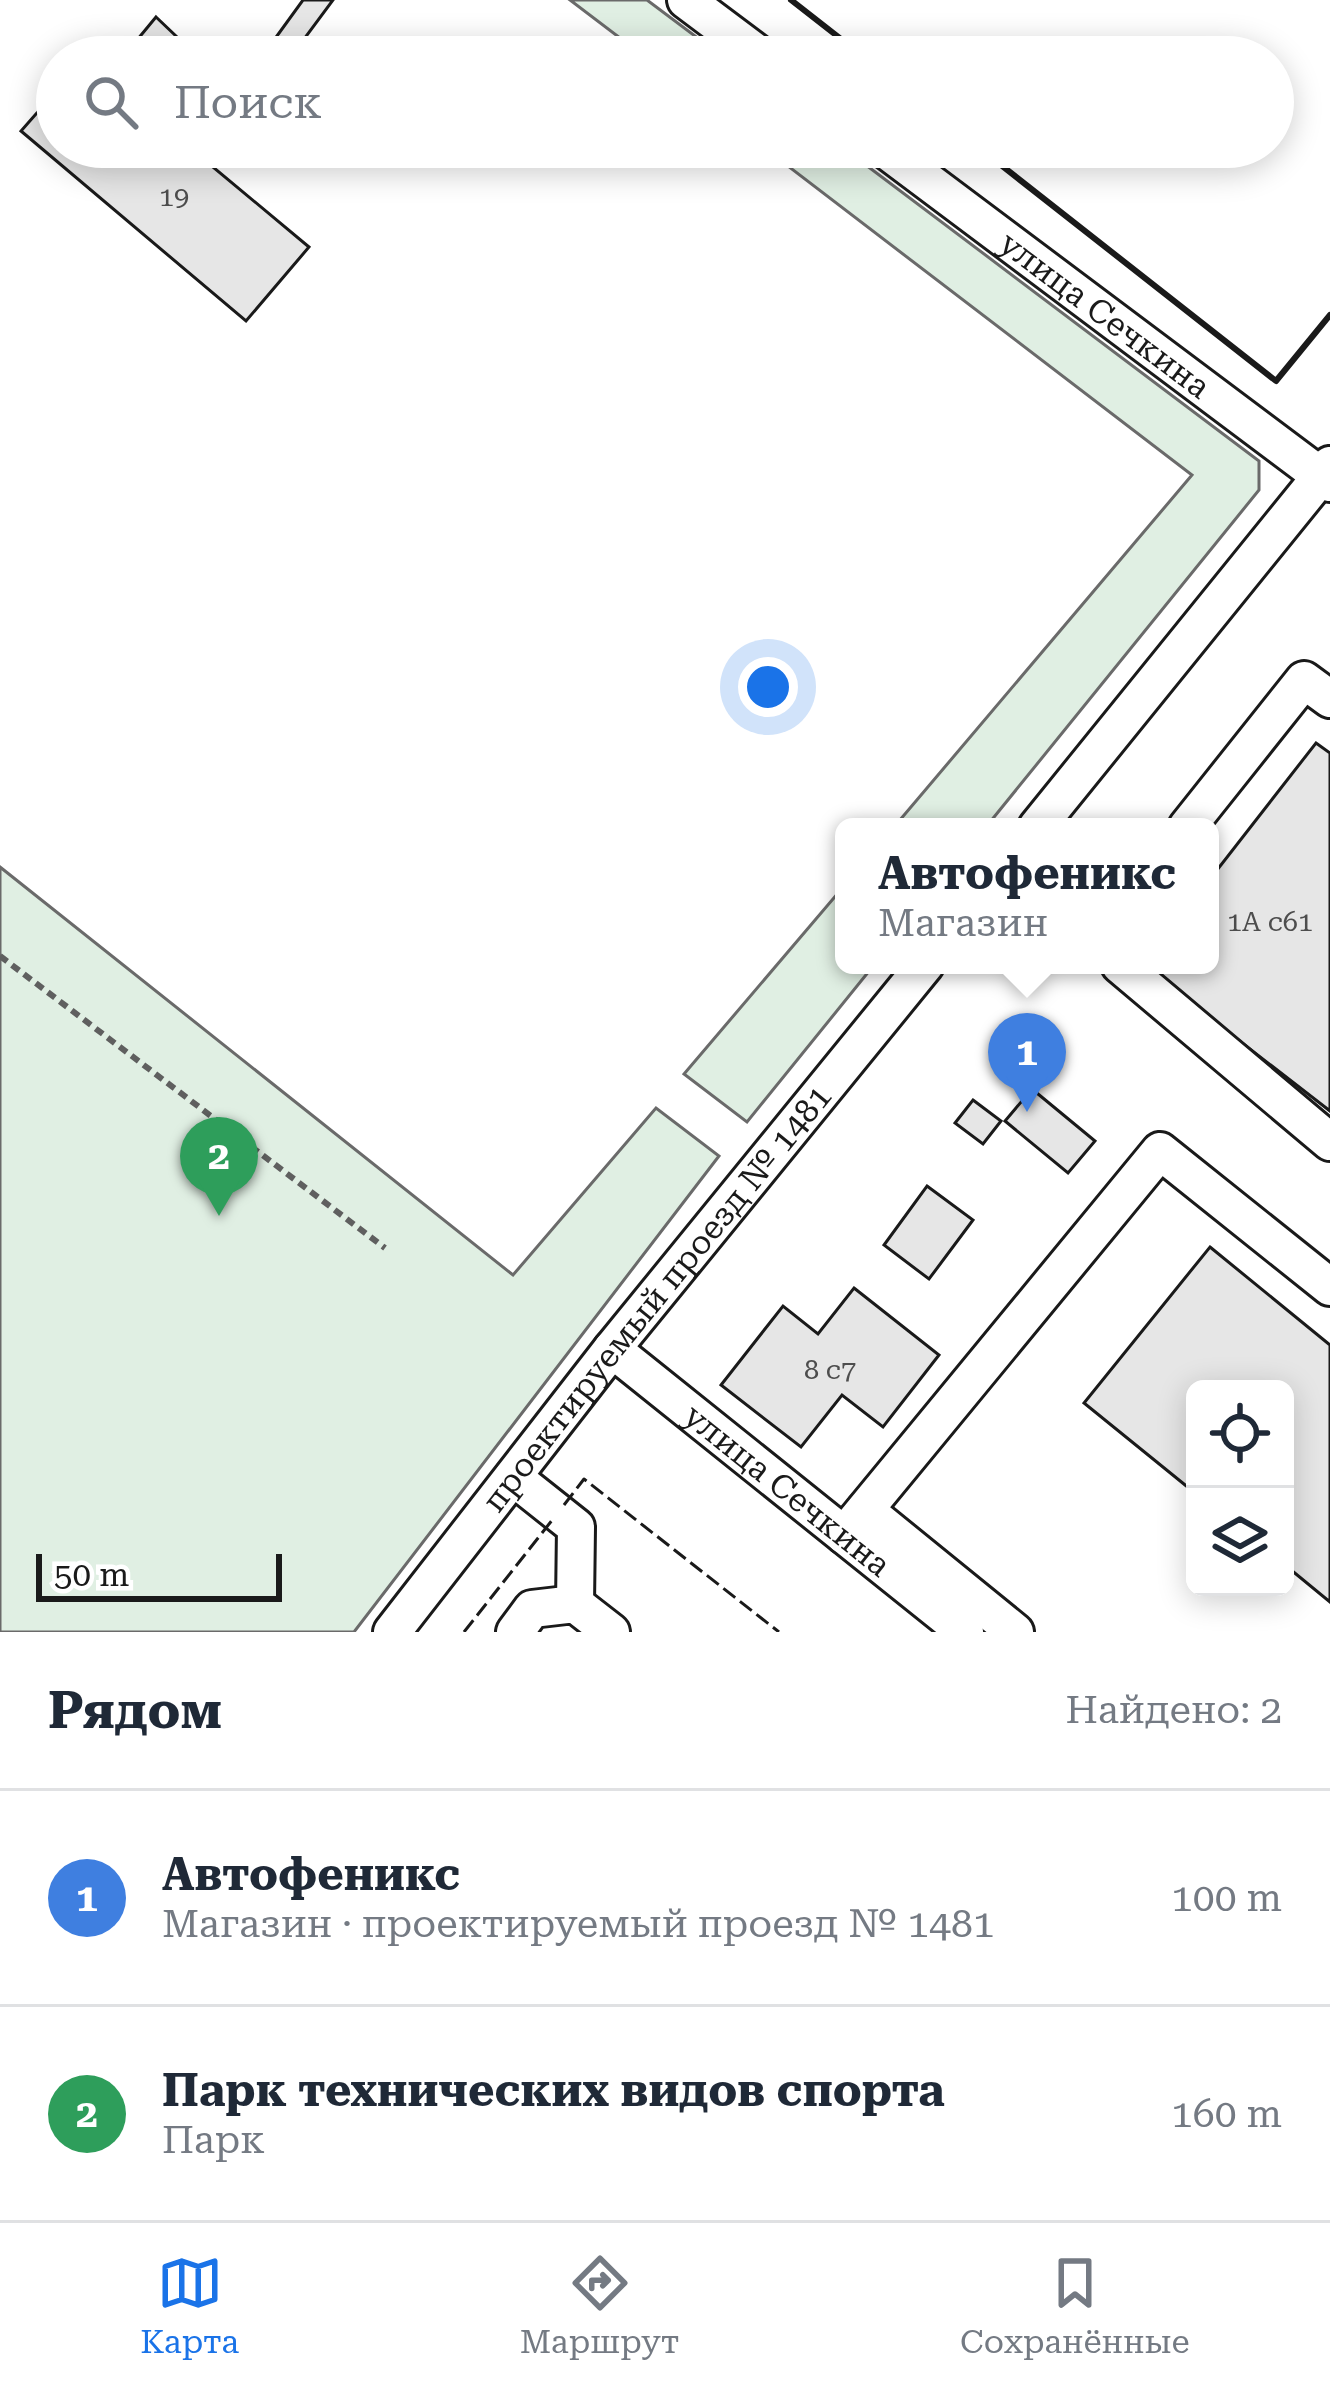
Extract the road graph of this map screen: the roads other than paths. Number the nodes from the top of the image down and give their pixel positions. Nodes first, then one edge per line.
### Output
1 (686, 0) edge
2 (734, 36) edge
3 (911, 168) edge
4 (1328, 475) edge
5 (1330, 699) edge
6 (1044, 818) edge
7 (1194, 818) edge
8 (918, 974) edge
9 (1131, 974) edge
10 (1330, 1142) edge
11 (1330, 1287) edge
12 (611, 1349) junction
13 (512, 1477) junction
14 (854, 1522) junction
15 (575, 1604) junction
16 (392, 1632) edge
17 (514, 1632) edge
18 (611, 1632) edge
19 (965, 1632) edge
20 (1016, 1632) edge

1 - 2 street
3 - 4 street, улица Сечкина
4 - 6 street
5 - 7 street
8 - 12 street, проектируемый проезд № 1481
9 - 10 street
11 - 14 street
12 - 13 street, проектируемый проезд № 1481
12 - 14 street, улица Сечкина
13 - 15 street
13 - 16 street, проектируемый проезд № 1481
14 - 19 street, улица Сечкина
14 - 20 street
15 - 17 street
15 - 18 street

